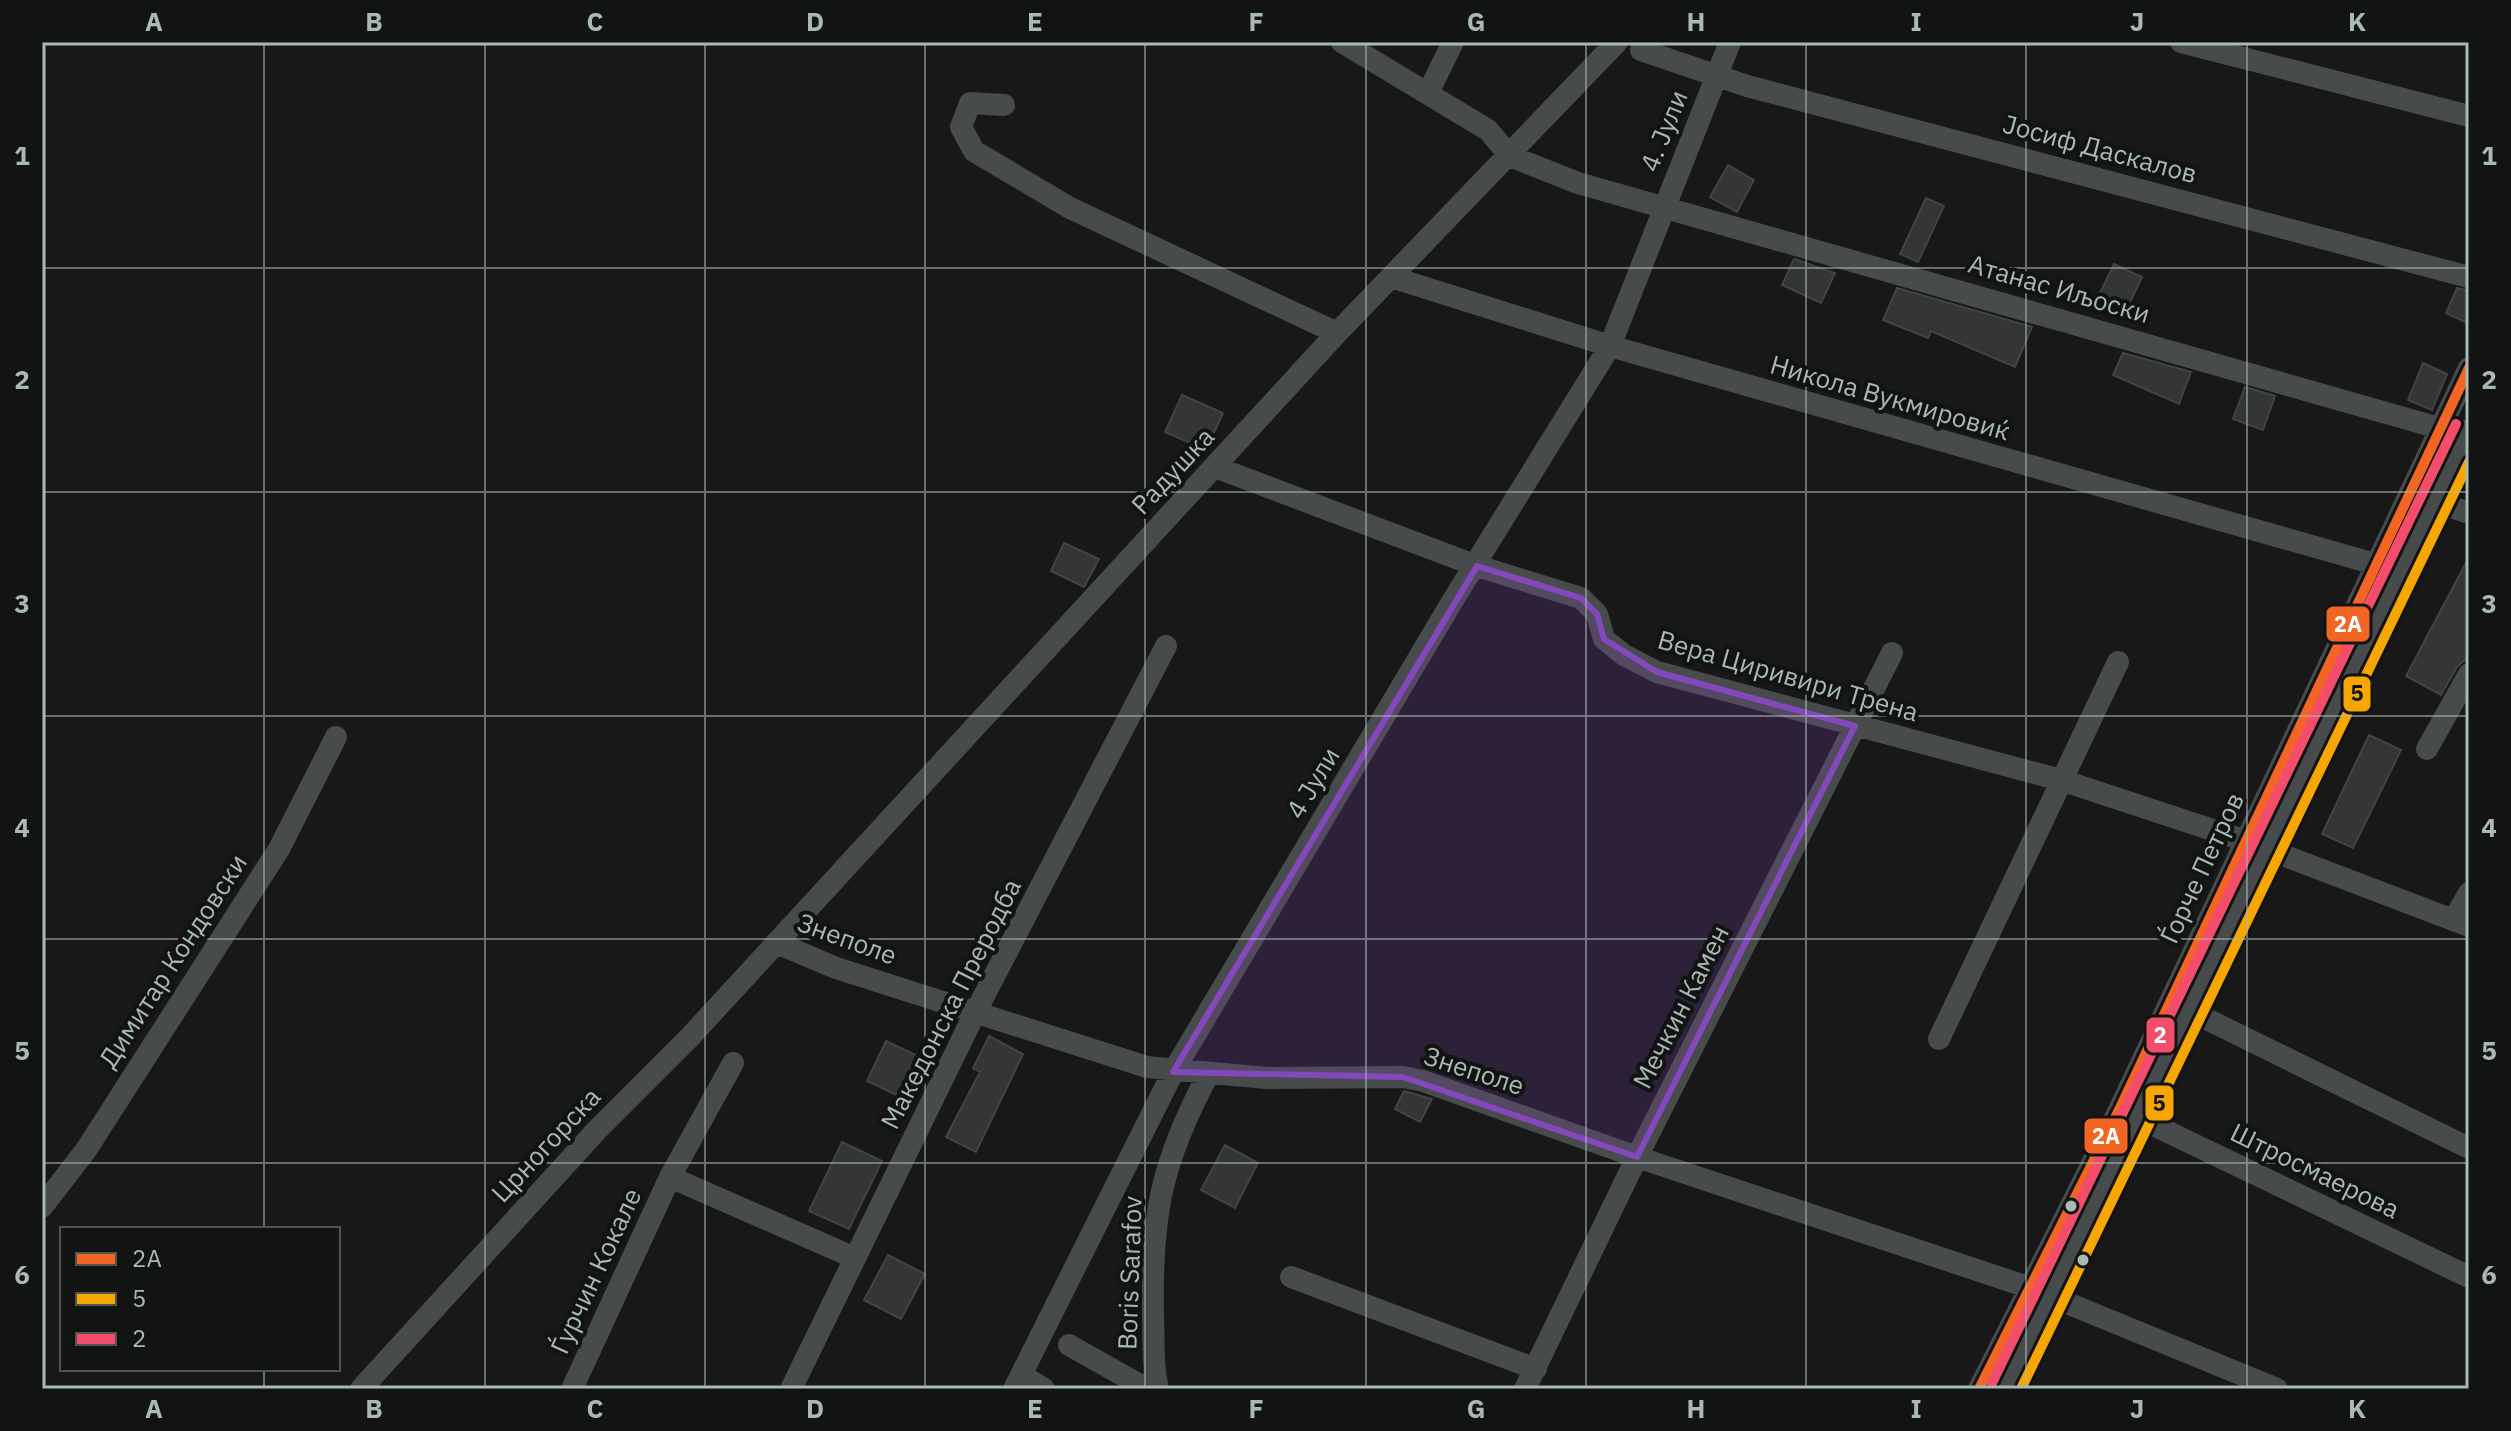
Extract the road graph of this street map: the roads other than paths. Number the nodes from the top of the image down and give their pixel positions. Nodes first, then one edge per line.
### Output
1 (1342, 42) edge
2 (1453, 42) edge
3 (1617, 42) edge
4 (1730, 42) edge
5 (2181, 42) edge
6 (1641, 50) dead end
7 (1718, 75) junction
8 (1429, 91) junction
9 (1004, 105) dead end
10 (2469, 116) edge
11 (1510, 156) junction
12 (1662, 209) junction
13 (1391, 277) junction
14 (2469, 277) edge
15 (1337, 333) junction
16 (1610, 346) junction
17 (2469, 368) edge
18 (2439, 428) junction
19 (2469, 430) edge
20 (1215, 467) junction
21 (2434, 501) junction
22 (2469, 513) edge
23 (2375, 564) junction
24 (1477, 566) junction
25 (1166, 646) dead end
26 (1892, 653) dead end
27 (2118, 662) dead end
28 (2469, 674) edge
29 (1855, 726) junction
30 (336, 737) dead end
31 (2427, 749) dead end
32 (2061, 780) junction
33 (2256, 845) junction
34 (2469, 893) edge
35 (2461, 922) edge
36 (777, 943) junction
37 (2188, 1010) junction
38 (975, 1013) junction
39 (1939, 1039) dead end
40 (733, 1063) dead end
41 (1173, 1072) junction
42 (1209, 1073) junction
43 (2137, 1117) junction
44 (2469, 1148) edge
45 (1637, 1157) junction
46 (670, 1177) junction
47 (42, 1207) edge
48 (855, 1258) junction
49 (1291, 1277) dead end
50 (2469, 1277) edge
51 (2028, 1287) junction
52 (2050, 1295) junction
53 (1069, 1345) dead end
54 (1536, 1369) junction
55 (1017, 1382) edge
56 (1156, 1383) edge
57 (361, 1389) edge
58 (572, 1389) edge
59 (791, 1389) edge
60 (1044, 1389) edge
61 (1525, 1389) edge
62 (1979, 1389) edge
63 (2005, 1389) edge
64 (2277, 1389) edge

1 - 8 street
2 - 8 street
3 - 11 street, Радушка
4 - 7 street
5 - 10 street
6 - 7 street, Јосиф Даскалов
7 - 12 street, 4. Јули
7 - 14 street, Јосиф Даскалов
8 - 11 street
9 - 15 street
11 - 12 street
11 - 13 street, Радушка
12 - 16 street, 4 Јули
12 - 18 street, Aтанас Иљоски
13 - 15 street, Радушка
13 - 16 street, Никола Вукмировиќ
15 - 20 street, Радушка
16 - 23 street, Никола Вукмировиќ
16 - 24 street, 4 Јули
17 - 18 street, Ѓорче Петров
18 - 23 street, Ѓорче Петров
19 - 21 street, Ѓорче Петров
20 - 24 street, Вера Циривири Трена
20 - 36 street, Радушка
21 - 22 street
21 - 33 street, Ѓорче Петров
23 - 33 street, Ѓорче Петров
24 - 29 street, Вера Циривири Трена
24 - 41 street, 4 Јули
25 - 38 street, Македонска Преродба
26 - 29 street, Мечкин Камен
27 - 32 street
28 - 31 street
29 - 32 street, Вера Циривири Трена
29 - 45 street, Мечкин Камен
30 - 47 street, Димитар Кондовски
32 - 33 street, Вера Циривири Трена
32 - 39 street
33 - 35 street, Вера Циривири Трена
33 - 37 street, Ѓорче Петров
33 - 51 street, Ѓорче Петров
34 - 35 street
36 - 38 street, Знеполе
36 - 57 street, Црногорска
37 - 43 street, Ѓорче Петров
37 - 44 street
38 - 41 street, Знеполе
38 - 48 street, Македонска Преродба
40 - 46 street, Ѓурчин Кокале
41 - 42 street, Знеполе
41 - 55 street, 4 Јули
42 - 45 street, Знеполе
42 - 56 street, Boris Sarafov
43 - 50 street, Штросмаерова
43 - 52 street, Ѓорче Петров
45 - 51 street, Знеполе
45 - 54 street, Мечкин Камен
46 - 48 street, Ѓурчин Кокале
46 - 58 street, Ѓурчин Кокале
48 - 59 street, Македонска Преродба
49 - 54 street
51 - 52 street, Знеполе
51 - 62 street, Ѓорче Петров
52 - 63 street, Ѓорче Петров
52 - 64 street, Знеполе
53 - 56 street
54 - 61 street, Мечкин Камен
55 - 60 street

